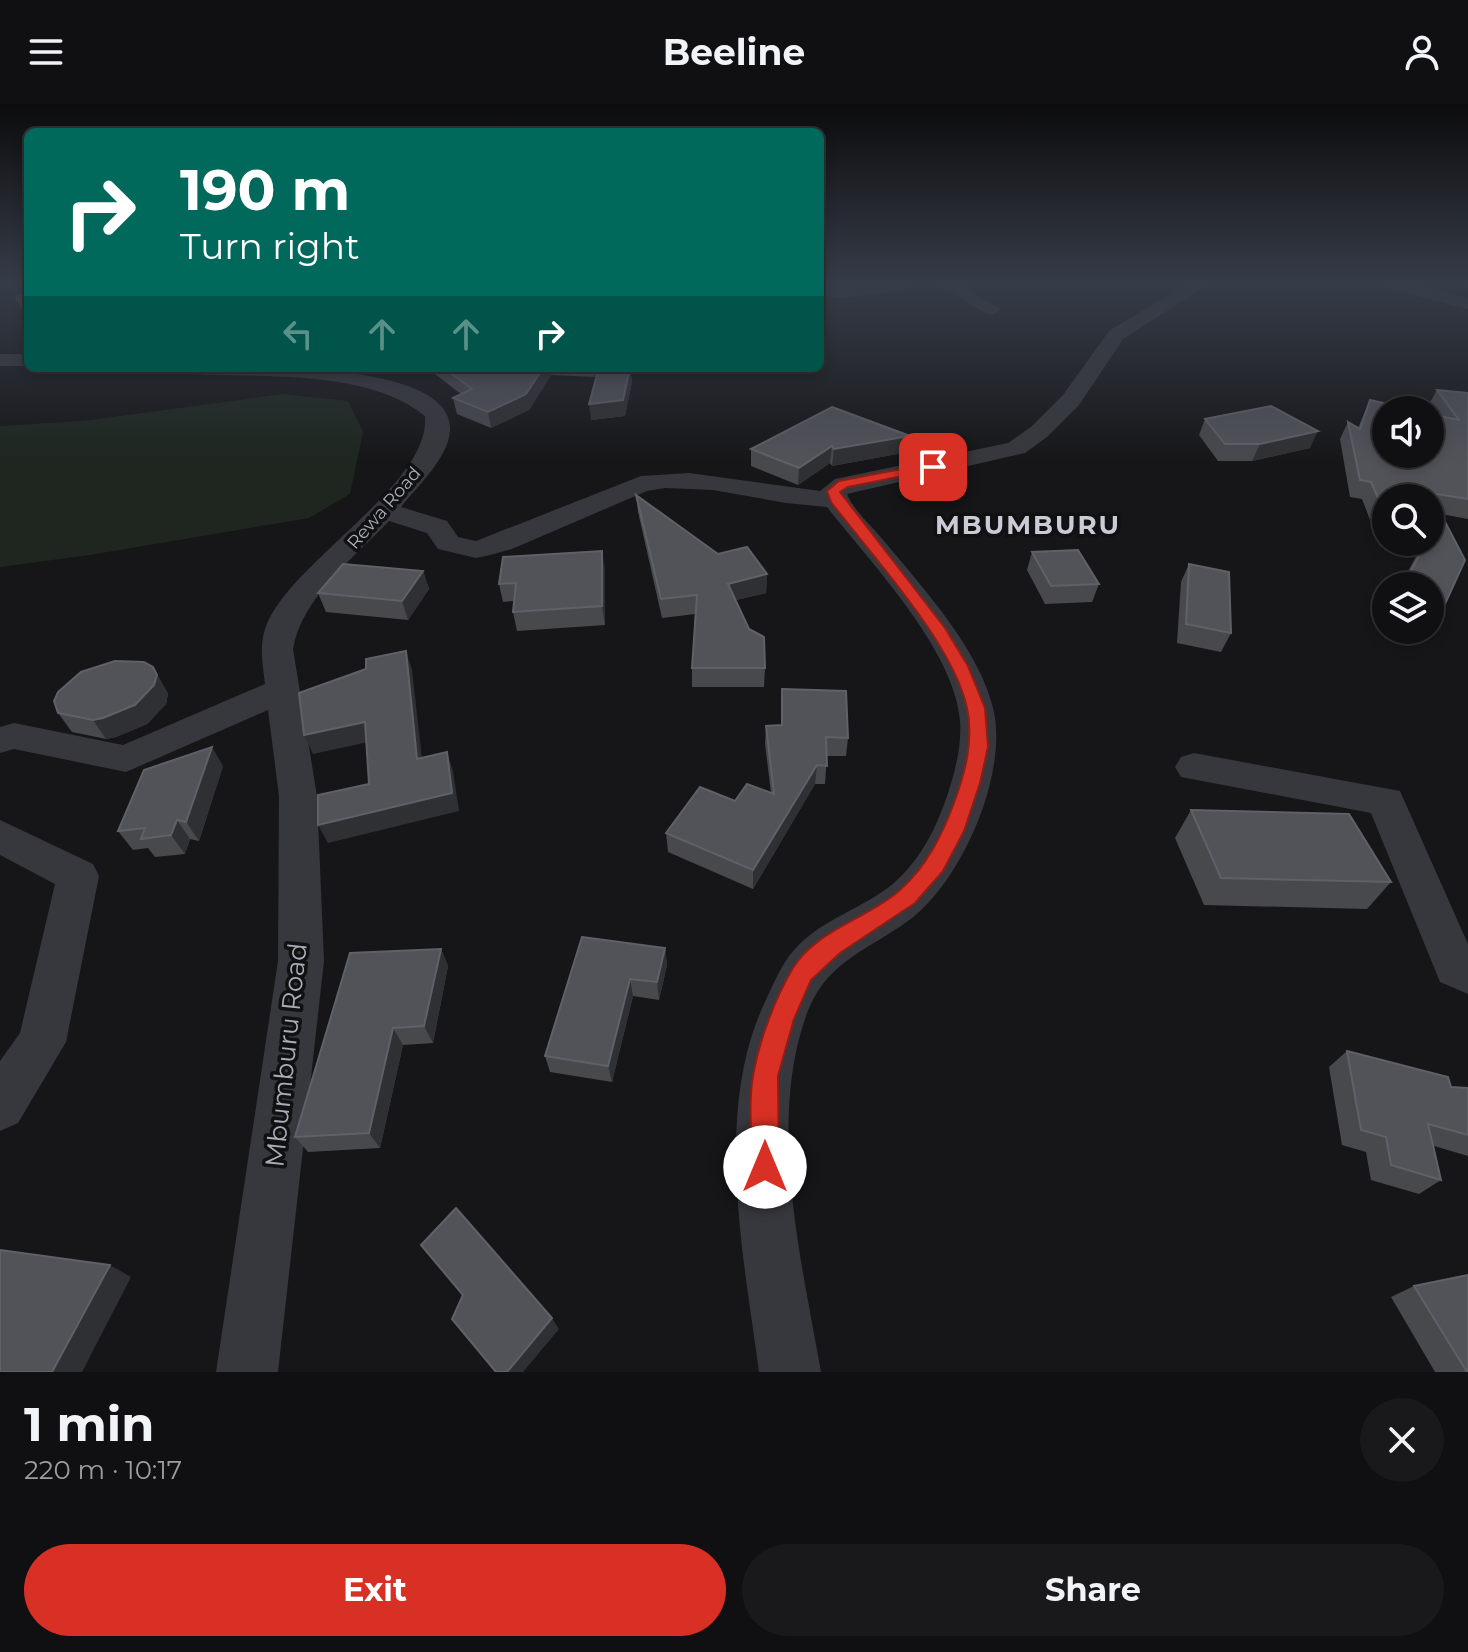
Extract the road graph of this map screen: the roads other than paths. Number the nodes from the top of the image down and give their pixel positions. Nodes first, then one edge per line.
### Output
1 (1110, 344) edge
2 (0, 360) edge
3 (24, 360) edge
4 (249, 372) edge
5 (368, 372) edge
6 (351, 379) junction
7 (835, 499) junction
8 (384, 511) junction
9 (283, 690) junction
10 (0, 740) edge
11 (1194, 767) dead end
12 (0, 836) edge
13 (1468, 974) edge
14 (0, 1105) edge
15 (247, 1372) edge
16 (790, 1372) edge

1 - 7 street
2 - 3 street
4 - 6 street, Rewa Road
5 - 6 street
6 - 8 street, Rewa Road
7 - 8 street
7 - 16 street
8 - 9 street, Rewa Road
9 - 10 street
9 - 15 street, Mbumburu Road
11 - 13 street
12 - 14 street

